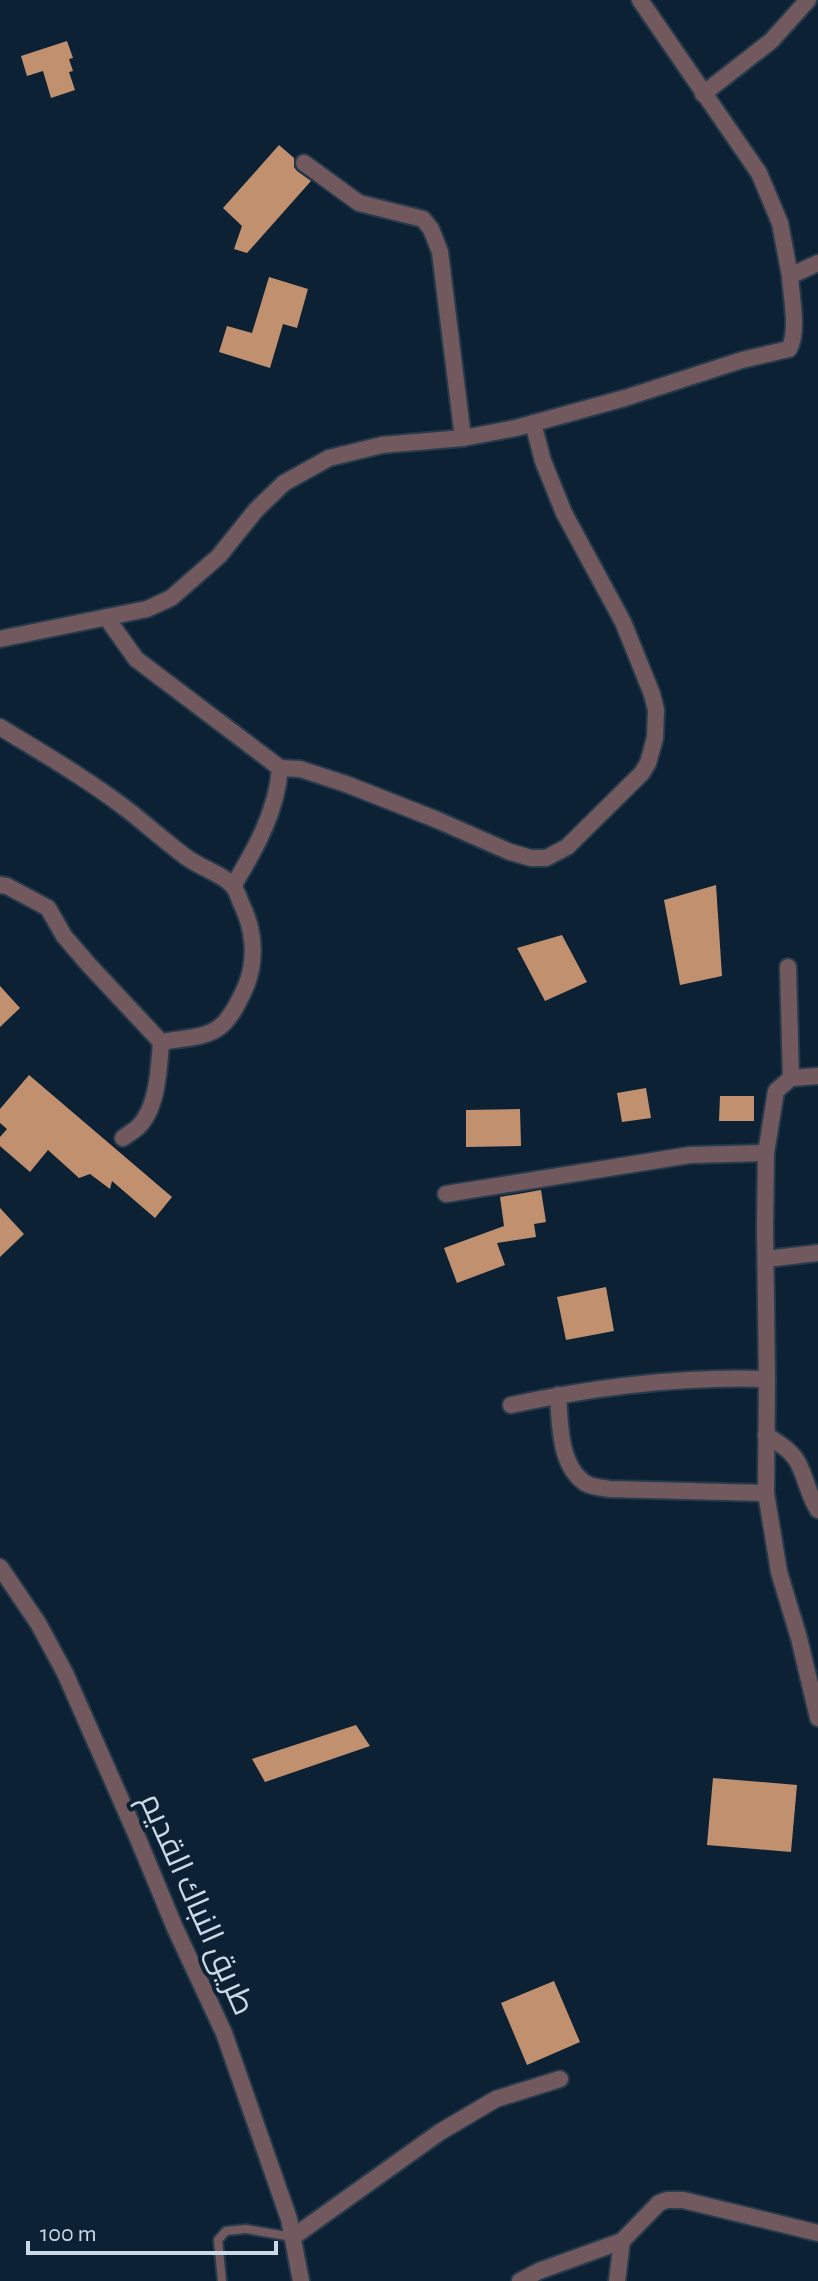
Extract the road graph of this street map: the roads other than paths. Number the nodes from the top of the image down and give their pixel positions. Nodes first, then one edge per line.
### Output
1 (640, 0) edge
2 (808, 0) edge
3 (703, 94) junction
4 (304, 163) dead end
5 (818, 263) edge
6 (790, 276) junction
7 (533, 423) junction
8 (463, 438) junction
9 (106, 617) junction
10 (0, 639) edge
11 (0, 727) edge
12 (280, 768) junction
13 (0, 885) edge
14 (233, 886) junction
15 (788, 967) dead end
16 (161, 1042) junction
17 (818, 1076) edge
18 (791, 1078) junction
19 (123, 1138) dead end
20 (766, 1153) junction
21 (446, 1194) dead end
22 (818, 1253) edge
23 (766, 1259) junction
24 (767, 1379) junction
25 (558, 1395) junction
26 (511, 1405) dead end
27 (766, 1435) junction
28 (766, 1493) junction
29 (818, 1510) edge
30 (1, 1569) edge
31 (818, 1718) edge
32 (560, 2079) dead end
33 (818, 2233) edge
34 (293, 2237) junction
35 (622, 2241) junction
36 (222, 2281) edge
37 (301, 2281) edge
38 (520, 2281) edge
39 (617, 2281) edge

1 - 3 street
2 - 3 street
3 - 6 street
4 - 8 street
5 - 6 street
6 - 7 street
7 - 8 street
7 - 12 street
8 - 9 street
9 - 10 street
9 - 12 street
11 - 14 street
12 - 14 street
13 - 16 street
14 - 16 street
15 - 18 street
16 - 19 street
17 - 18 street
18 - 20 street
20 - 21 street
20 - 23 street
22 - 23 street
23 - 24 street
24 - 25 street
24 - 27 street
25 - 26 street
25 - 28 street
27 - 28 street
27 - 29 street
28 - 31 street
30 - 34 street, طريق النباك القديم
32 - 34 street
33 - 35 street
34 - 36 lane
34 - 37 street, طريق النباك القديم
35 - 38 street
35 - 39 street

